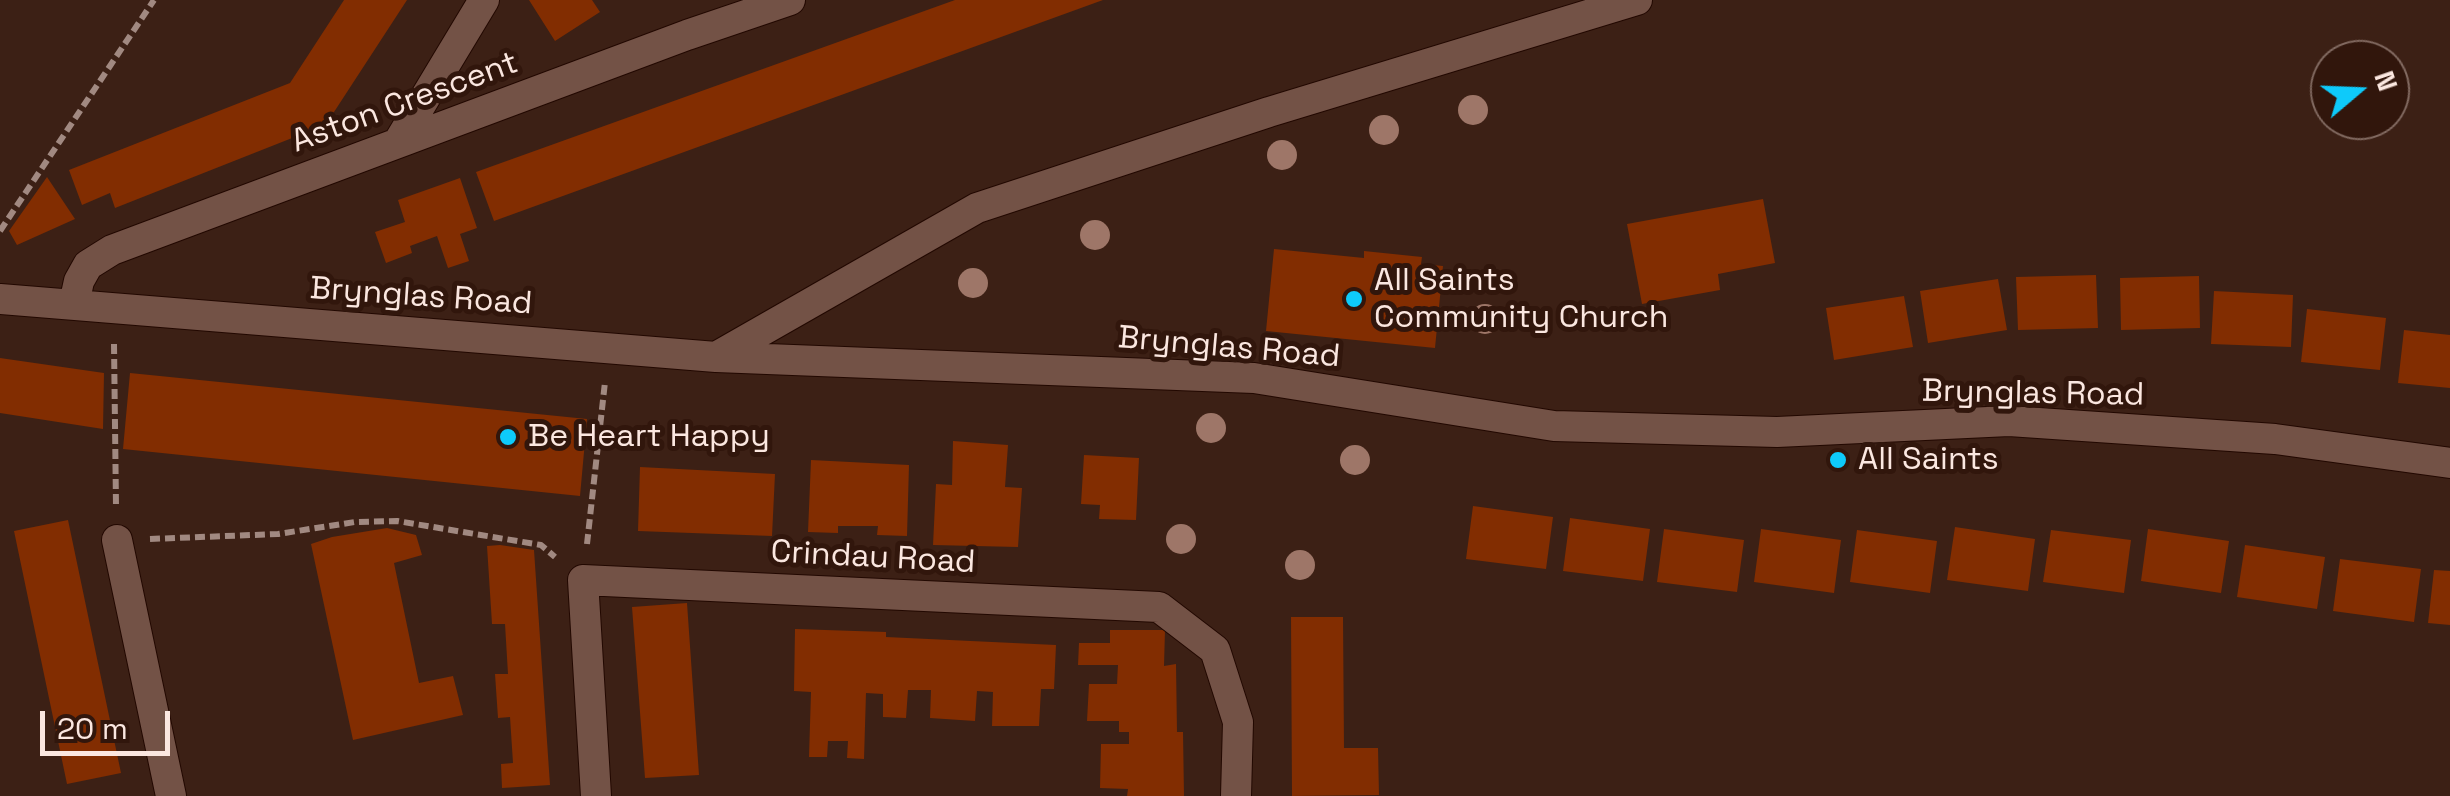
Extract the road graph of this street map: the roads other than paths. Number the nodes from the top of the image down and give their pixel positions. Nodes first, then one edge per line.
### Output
1 (484, 0) edge
2 (790, 0) edge
3 (1637, 0) edge
4 (399, 142) junction
5 (0, 299) edge
6 (74, 304) junction
7 (716, 357) junction
8 (2450, 463) edge
9 (116, 540) road end
10 (171, 796) edge
11 (596, 796) edge
12 (1236, 796) edge

1 - 4 street
2 - 4 street, Aston Crescent
3 - 7 street
4 - 6 street, Aston Crescent
5 - 6 street, Brynglas Road
6 - 7 street, Brynglas Road
7 - 8 street, Brynglas Road
9 - 10 street
11 - 12 street, Crindau Road

